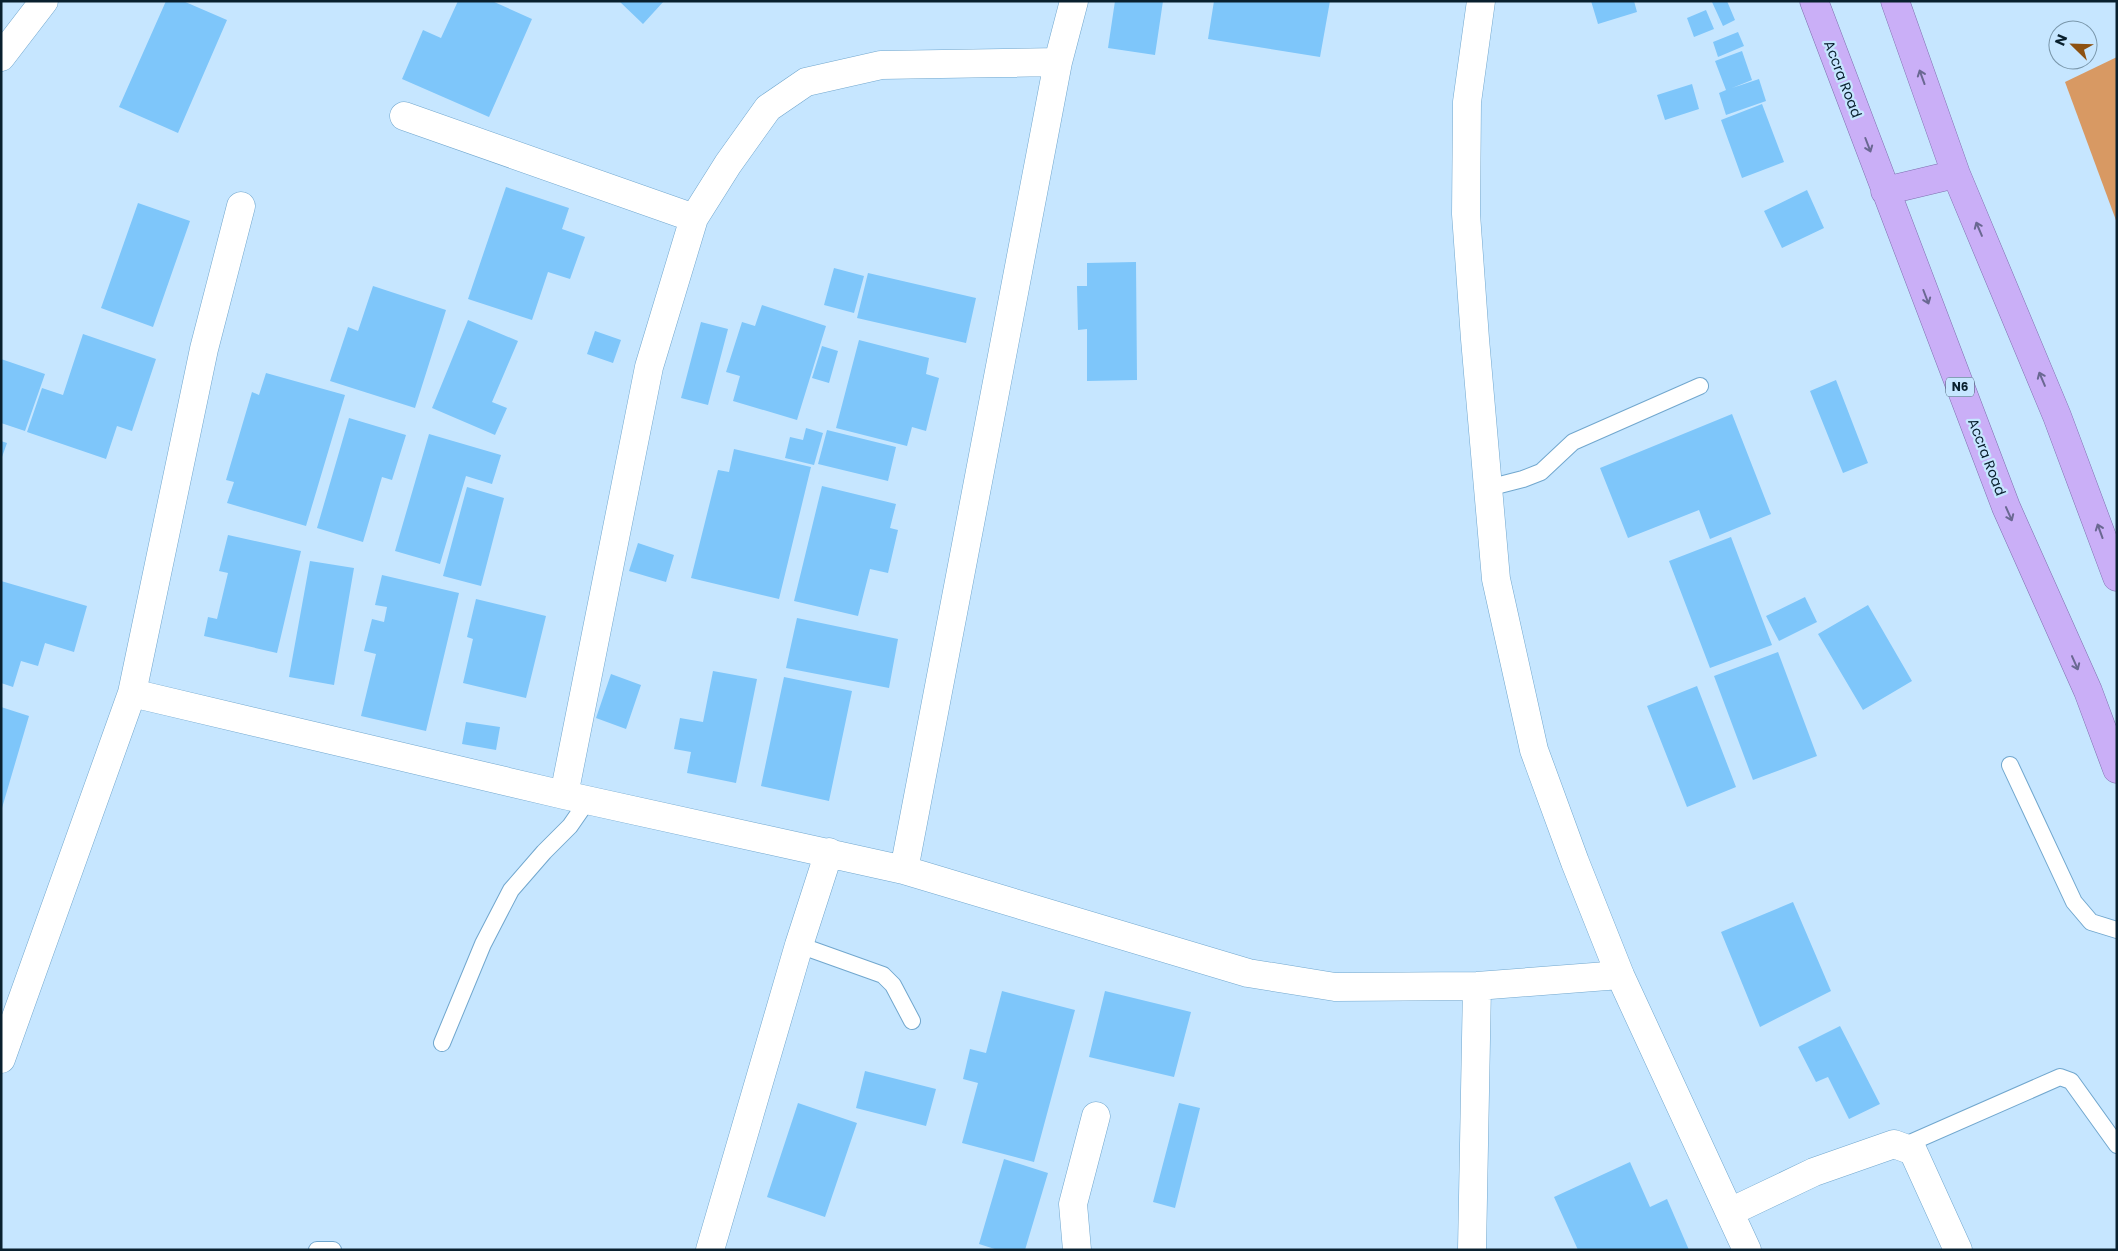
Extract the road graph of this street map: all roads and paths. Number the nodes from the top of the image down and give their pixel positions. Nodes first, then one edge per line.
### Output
1 (44, 1) edge
2 (1074, 1) edge
3 (1481, 1) edge
4 (1814, 1) edge
5 (1895, 1) edge
6 (1, 57) edge
7 (1058, 62) junction
8 (404, 116) dead end
9 (1956, 174) junction
10 (1885, 191) junction
11 (241, 206) dead end
12 (694, 218) junction
13 (1700, 386) dead end
14 (1488, 488) junction
15 (2117, 577) edge
16 (132, 693) junction
17 (2010, 765) dead end
18 (2117, 769) edge
19 (576, 797) junction
20 (829, 852) junction
21 (904, 870) junction
22 (2117, 930) edge
23 (799, 946) junction
24 (1620, 975) junction
25 (1477, 986) junction
26 (912, 1021) dead end
27 (442, 1042) dead end
28 (1, 1059) edge
29 (1096, 1116) dead end
30 (2117, 1145) edge
31 (1903, 1146) junction
32 (1730, 1212) junction
33 (317, 1250) edge
34 (333, 1250) edge
35 (710, 1250) edge
36 (1077, 1250) edge
37 (1472, 1250) edge
38 (1746, 1250) edge
39 (1958, 1250) edge

1 - 6 street
2 - 7 street
3 - 14 street
4 -> 10 highway, Accra Road / N6
9 -> 5 highway
7 - 12 street
7 - 21 street
8 - 12 street
9 - 10 highway
15 -> 9 highway
10 -> 18 highway, Accra Road / N6
11 - 16 street
12 - 19 street
13 - 14 lane
14 - 24 street
16 - 19 street
16 - 28 street
17 - 22 lane
19 - 20 street
19 - 27 lane
20 - 21 street
20 - 23 street
21 - 25 street
23 - 26 lane
23 - 35 street
24 - 25 street
24 - 32 street
25 - 37 street
29 - 36 street
30 - 31 lane
31 - 32 street
31 - 39 street
32 - 38 street
33 - 34 lane

